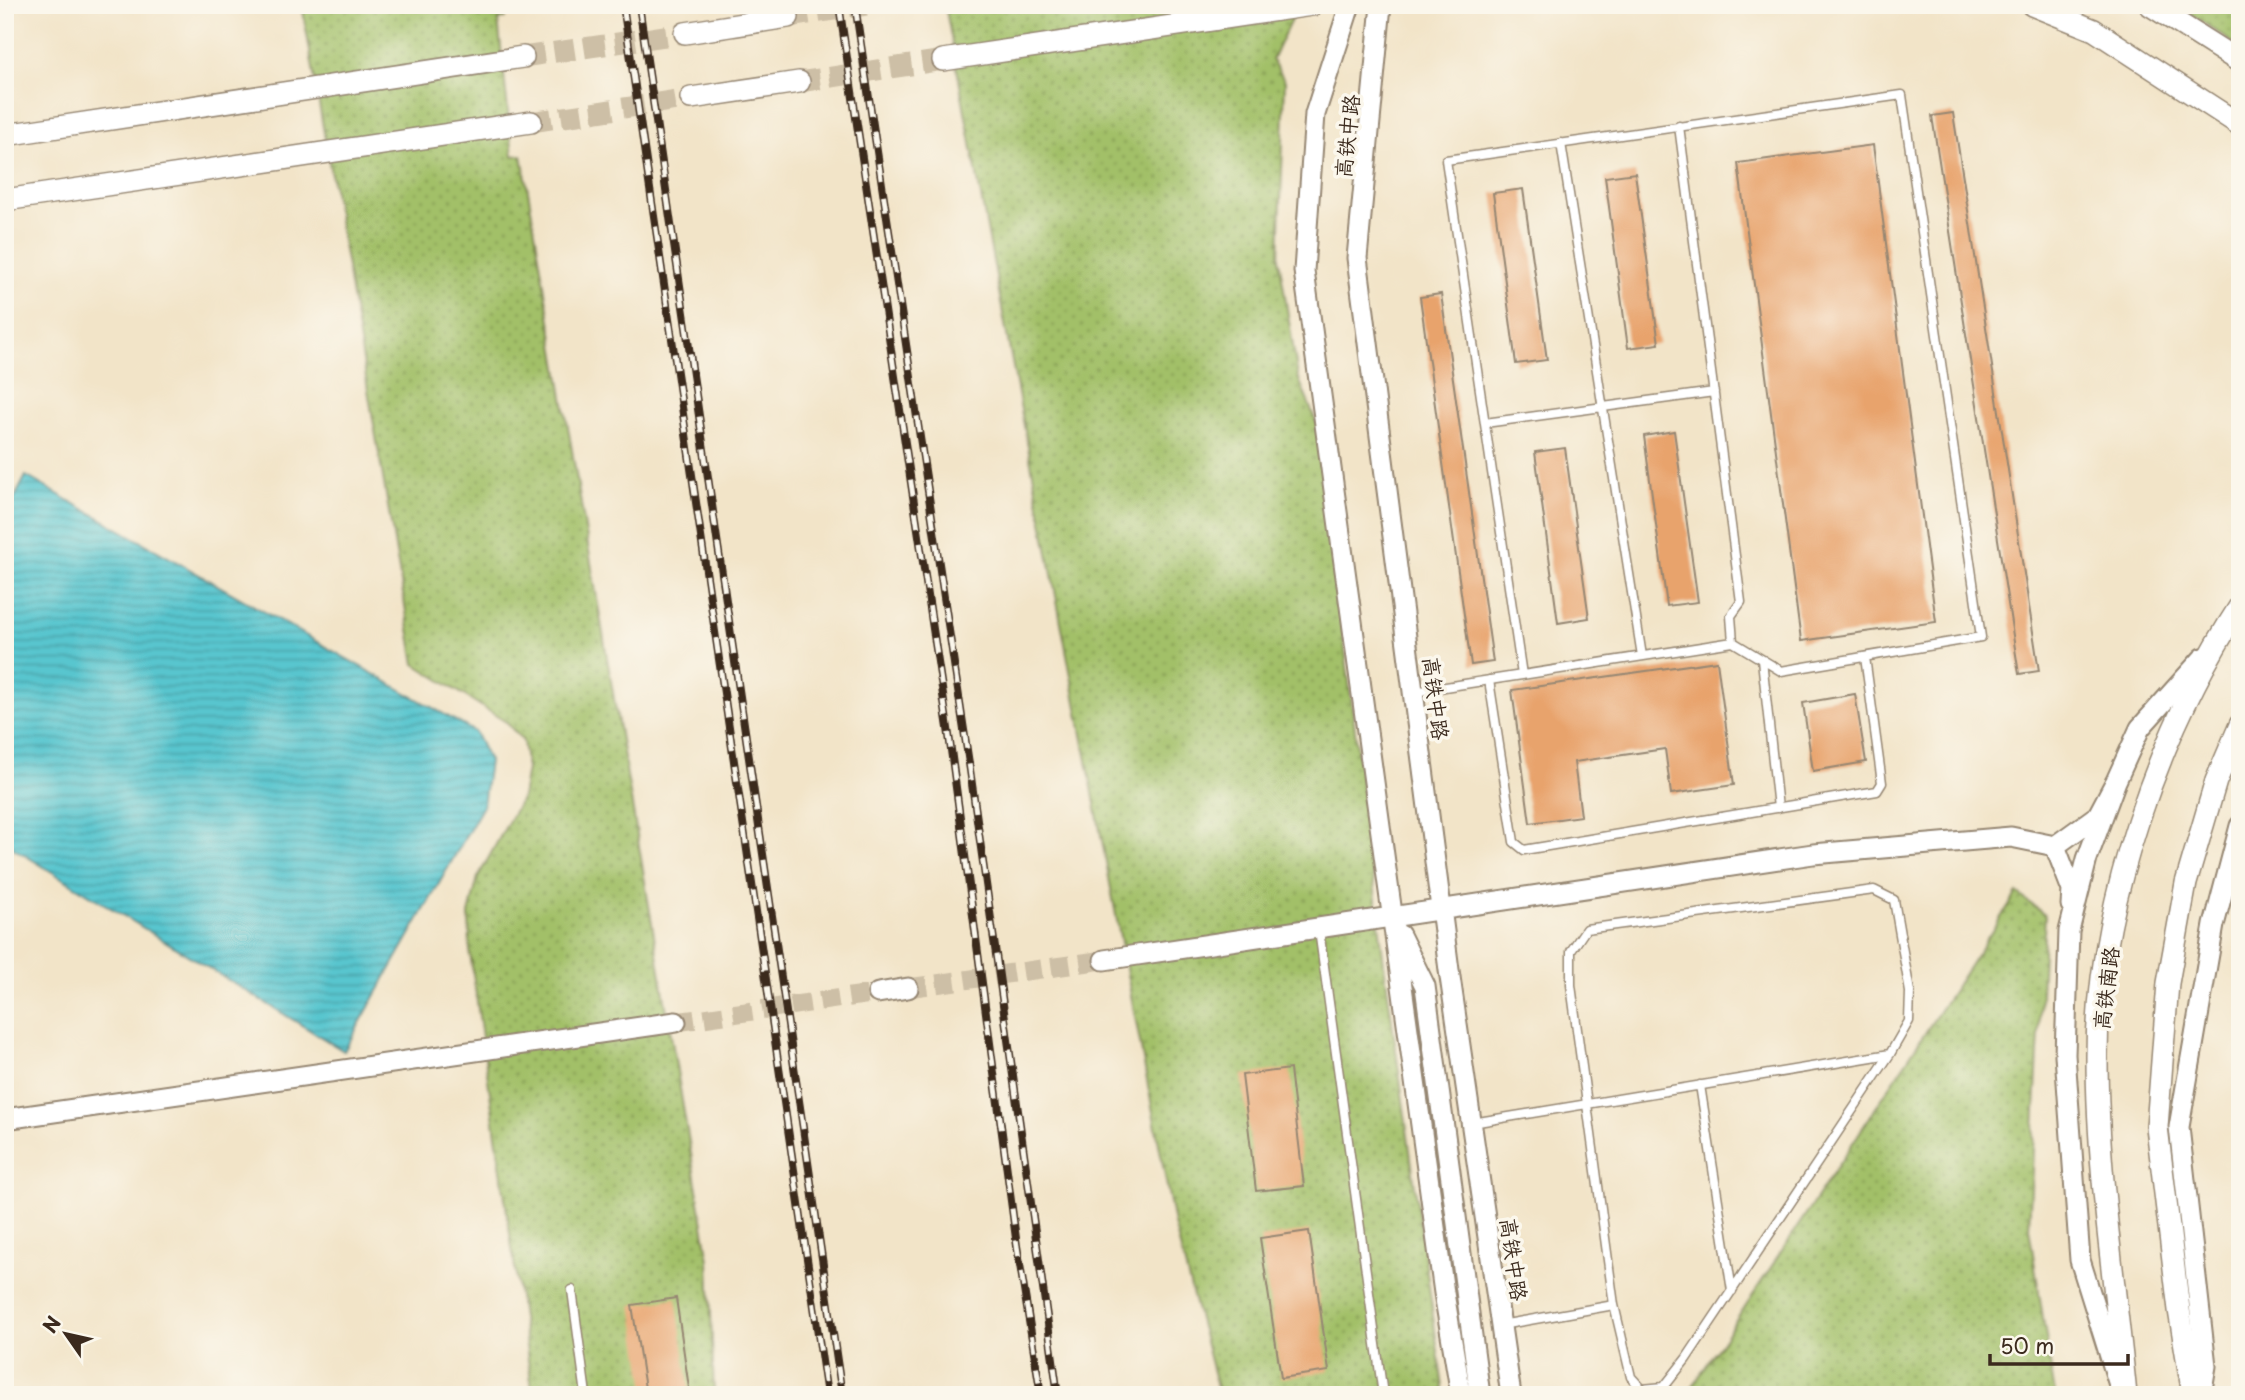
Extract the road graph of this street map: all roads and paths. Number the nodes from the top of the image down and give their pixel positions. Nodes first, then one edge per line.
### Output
1 (1312, 5) edge
2 (1350, 5) edge
3 (1381, 5) edge
4 (2032, 5) edge
5 (2150, 5) edge
6 (788, 17) tunnel mouth
7 (685, 33) tunnel mouth
8 (523, 57) tunnel mouth
9 (943, 60) tunnel mouth
10 (2240, 62) edge
11 (799, 82) tunnel mouth
12 (691, 98) tunnel mouth
13 (531, 122) tunnel mouth
14 (2240, 125) edge
15 (1679, 126) junction
16 (5, 135) edge
17 (1561, 143) junction
18 (5, 200) edge
19 (1714, 392) junction
20 (1603, 406) junction
21 (1485, 423) junction
22 (2240, 606) edge
23 (2219, 638) junction
24 (1733, 642) junction
25 (1642, 656) junction
26 (1864, 657) junction
27 (1762, 660) junction
28 (1522, 675) junction
29 (1489, 680) junction
30 (1413, 692) junction
31 (2240, 725) edge
32 (2116, 781) junction
33 (1778, 808) junction
34 (2240, 826) edge
35 (2055, 846) junction
36 (1441, 908) junction
37 (1392, 918) junction
38 (1318, 928) junction
39 (2068, 931) junction
40 (1104, 960) tunnel mouth
41 (908, 988) tunnel mouth
42 (878, 993) tunnel mouth
43 (676, 1022) tunnel mouth
44 (1890, 1054) junction
45 (1700, 1085) junction
46 (1586, 1104) junction
47 (5, 1119) edge
48 (1472, 1122) junction
49 (2179, 1128) junction
50 (2165, 1186) junction
51 (572, 1290) dead end
52 (1732, 1292) junction
53 (1614, 1305) junction
54 (1501, 1325) junction
55 (586, 1395) edge
56 (1382, 1395) edge
57 (1461, 1395) edge
58 (1480, 1395) edge
59 (1511, 1395) edge
60 (2124, 1395) edge
61 (2193, 1395) edge
62 (2201, 1395) edge

1 - 9 main road
2 - 37 street, 高铁中路
3 - 30 street, 高铁中路
4 - 14 main road
5 - 10 main road
6 - 7 main road
8 - 16 main road
11 - 12 main road
13 - 18 main road
15 - 17 lane
15 - 19 lane
15 - 26 lane
17 - 20 lane
17 - 21 lane
19 - 20 lane
19 - 24 lane
20 - 21 lane
20 - 25 lane
21 - 28 lane
22 - 23 main road, 高铁南路
23 - 32 street
23 - 60 main road, 高铁南路
24 - 25 lane
24 - 27 lane
25 - 28 lane
26 - 27 lane
26 - 33 lane
27 - 33 lane
28 - 29 lane
29 - 30 lane
29 - 33 lane
30 - 36 street, 高铁中路
31 - 50 main road
32 - 35 street
32 - 39 street
34 - 49 street
35 - 36 street
35 - 39 street
36 - 37 street
36 - 48 street, 高铁中路
37 - 38 street
37 - 57 street, 高铁中路
37 - 58 street, 高铁中路
38 - 40 street
38 - 56 lane
39 - 60 street
41 - 42 street
43 - 47 street
44 - 45 lane
44 - 46 lane
44 - 52 lane
45 - 46 lane
45 - 52 lane
46 - 48 lane
46 - 53 lane
48 - 54 street, 高铁中路
49 - 50 street
49 - 62 street
50 - 61 main road
51 - 55 lane
52 - 53 lane
53 - 54 lane
54 - 59 street, 高铁中路

